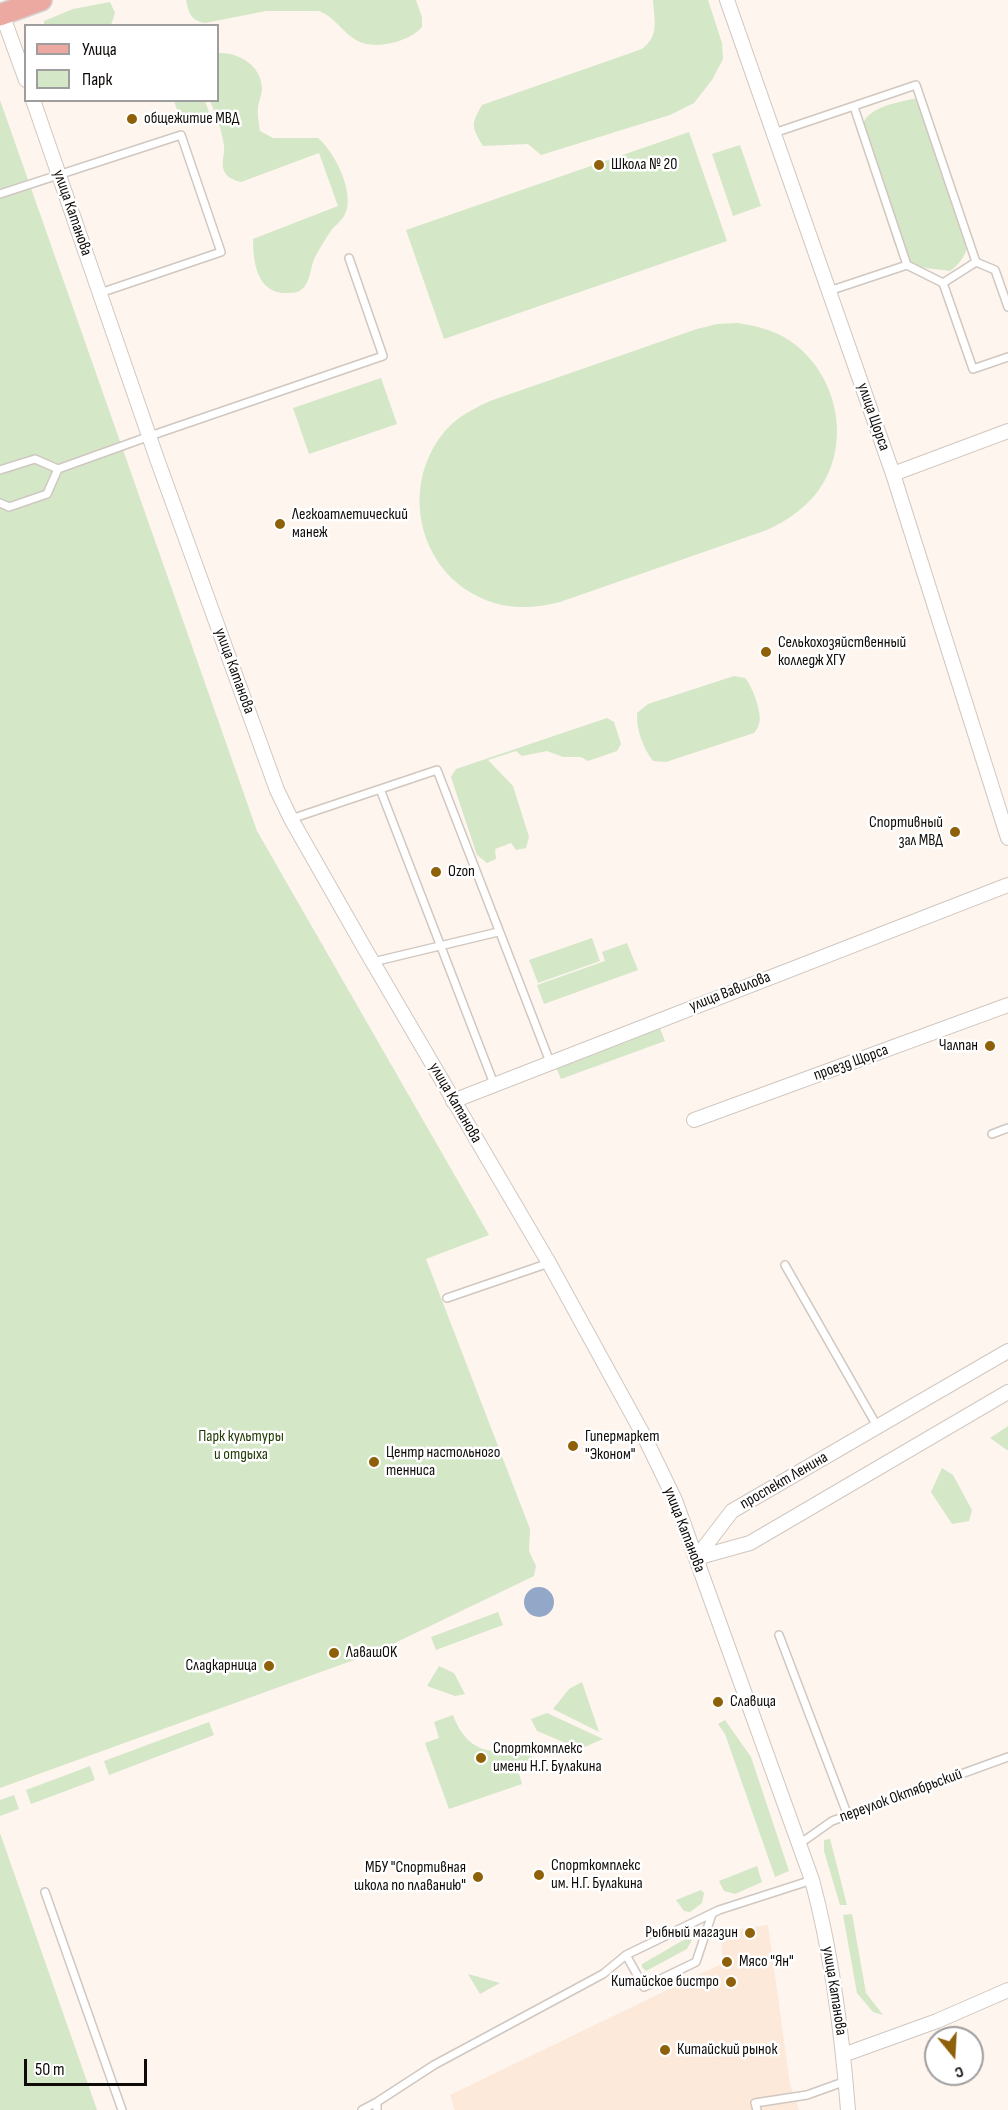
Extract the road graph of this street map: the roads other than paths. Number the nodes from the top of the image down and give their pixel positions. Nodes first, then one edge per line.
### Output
1 (41, 0) edge
2 (727, 0) edge
3 (1, 14) edge
4 (24, 75) edge
5 (34, 102) edge
6 (854, 107) junction
7 (774, 133) junction
8 (59, 175) junction
9 (0, 194) edge
10 (349, 258) dead end
11 (976, 262) junction
12 (907, 265) junction
13 (943, 283) junction
14 (829, 291) junction
15 (100, 293) junction
16 (1008, 307) edge
17 (1008, 357) edge
18 (1008, 431) edge
19 (150, 436) junction
20 (58, 469) junction
21 (0, 471) edge
22 (893, 474) junction
23 (0, 503) edge
24 (380, 789) junction
25 (291, 819) junction
26 (1008, 838) edge
27 (1008, 885) edge
28 (498, 932) junction
29 (441, 946) junction
30 (373, 962) junction
31 (1008, 1005) edge
32 (550, 1062) junction
33 (494, 1084) junction
34 (453, 1101) junction
35 (694, 1120) dead end
36 (1008, 1128) edge
37 (992, 1134) dead end
38 (549, 1263) junction
39 (785, 1265) dead end
40 (447, 1298) dead end
41 (1008, 1351) edge
42 (1008, 1392) edge
43 (877, 1426) junction
44 (696, 1558) junction
45 (779, 1635) dead end
46 (1008, 1757) edge
47 (848, 1816) junction
48 (798, 1845) junction
49 (812, 1880) junction
50 (45, 1892) dead end
51 (712, 1914) junction
52 (626, 1955) junction
53 (1008, 1990) edge
54 (843, 2055) junction
55 (846, 2081) junction
56 (377, 2106) edge
57 (122, 2110) edge
58 (362, 2110) edge
59 (757, 2110) edge
60 (848, 2110) edge

1 - 3 main road
2 - 7 street, улица Щорса
3 - 4 street
5 - 8 street, улица Катанова
6 - 7 lane
6 - 11 lane
6 - 12 lane
7 - 14 street, улица Щорса
8 - 9 lane
8 - 15 street, улица Катанова
8 - 15 lane
10 - 19 lane
11 - 13 lane
11 - 16 lane
12 - 13 lane
12 - 14 lane
13 - 17 lane
14 - 22 street, улица Щорса
15 - 19 street, улица Катанова
18 - 22 street
19 - 20 lane
19 - 25 street, улица Катанова
20 - 21 lane
20 - 23 lane
22 - 26 street, улица Щорса
24 - 25 lane
24 - 28 lane
24 - 29 lane
25 - 30 street, улица Катанова
27 - 32 street, улица Вавилова
28 - 29 lane
28 - 32 lane
29 - 30 lane
29 - 33 lane
30 - 34 street, улица Катанова
31 - 35 street, проезд Щорса
32 - 33 street, улица Вавилова
33 - 34 street, улица Вавилова
34 - 38 street, улица Катанова
36 - 37 lane
38 - 40 lane
38 - 44 street, улица Катанова
39 - 43 lane
41 - 43 street, проспект Ленина
42 - 44 street
43 - 44 street, проспект Ленина
44 - 48 street, улица Катанова
45 - 47 lane
46 - 47 lane, переулок Октябрьский
47 - 48 lane, переулок Октябрьский
48 - 49 street, улица Катанова
49 - 51 lane
49 - 54 street, улица Катанова
50 - 57 lane
51 - 52 lane
51 - 52 lane
52 - 56 lane
53 - 54 street
54 - 55 street, улица Катанова
55 - 59 lane
55 - 60 street, улица Катанова
56 - 58 lane

